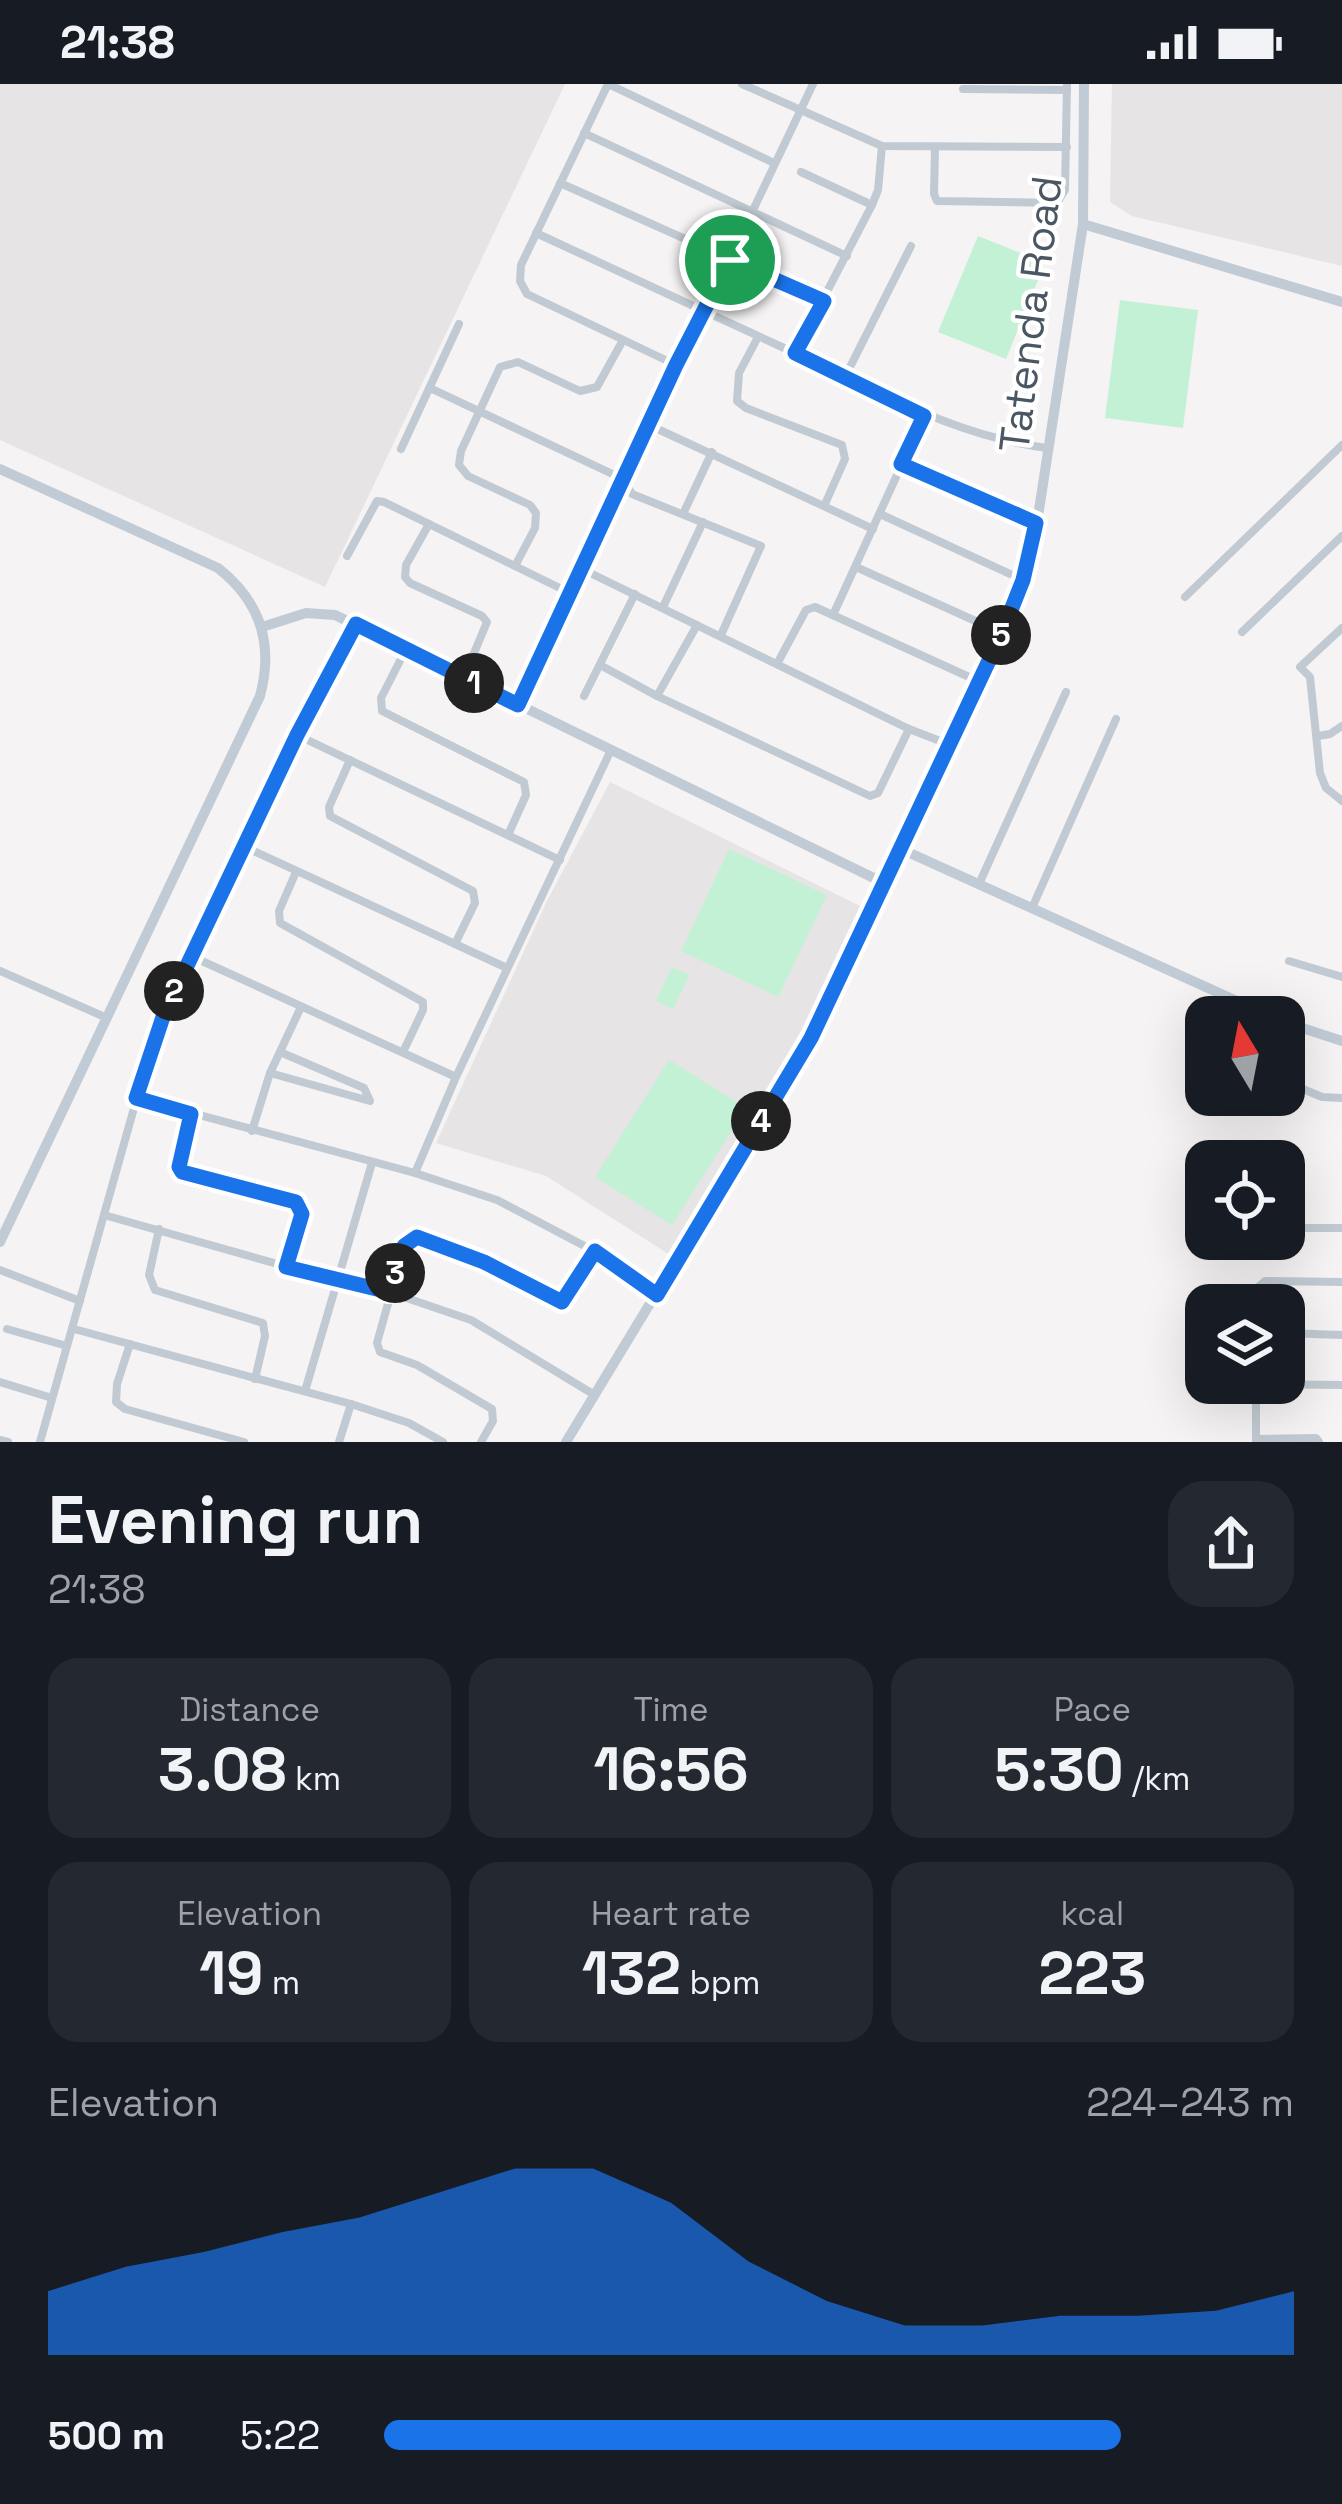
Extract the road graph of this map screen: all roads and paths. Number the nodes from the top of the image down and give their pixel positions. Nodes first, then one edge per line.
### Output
1 (608, 84) edge
2 (742, 84) edge
3 (813, 84) edge
4 (1084, 84) edge
5 (1067, 87) edge
6 (963, 89) dead end
7 (800, 110) junction
8 (584, 133) junction
9 (882, 146) junction
10 (934, 147) junction
11 (1067, 147) junction
12 (774, 163) junction
13 (801, 172) dead end
14 (560, 183) junction
15 (872, 205) junction
16 (752, 212) junction
17 (1082, 224) junction
18 (536, 233) junction
19 (911, 246) dead end
20 (847, 256) junction
21 (730, 260) junction
22 (824, 301) junction
23 (1342, 302) edge
24 (704, 309) junction
25 (459, 324) dead end
26 (758, 337) junction
27 (623, 340) junction
28 (795, 353) junction
29 (676, 365) junction
30 (845, 377) junction
31 (430, 388) junction
32 (481, 413) junction
33 (924, 416) junction
34 (649, 424) junction
35 (1342, 446) edge
36 (1047, 448) junction
37 (401, 449) dead end
38 (712, 452) junction
39 (901, 464) junction
40 (0, 469) edge
41 (623, 479) junction
42 (825, 504) junction
43 (683, 514) junction
44 (880, 514) junction
45 (703, 522) junction
46 (1036, 523) junction
47 (429, 524) junction
48 (872, 530) junction
49 (1342, 536) edge
50 (347, 556) dead end
51 (515, 566) junction
52 (856, 567) junction
53 (582, 569) junction
54 (1023, 580) junction
55 (571, 592) junction
56 (635, 594) junction
57 (1185, 597) dead end
58 (663, 608) junction
59 (833, 615) junction
60 (356, 624) junction
61 (697, 625) junction
62 (262, 627) junction
63 (1342, 628) edge
64 (1242, 632) dead end
65 (1002, 633) junction
66 (721, 635) junction
67 (405, 651) junction
68 (777, 664) junction
69 (600, 665) junction
70 (464, 678) junction
71 (980, 681) junction
72 (1066, 692) dead end
73 (584, 696) dead end
74 (657, 696) junction
75 (518, 705) junction
76 (1116, 719) dead end
77 (1342, 726) edge
78 (908, 729) junction
79 (297, 735) junction
80 (1318, 736) junction
81 (950, 745) junction
82 (611, 750) junction
83 (350, 760) junction
84 (1342, 801) edge
85 (508, 835) junction
86 (243, 846) junction
87 (902, 849) junction
88 (560, 860) junction
89 (296, 872) junction
90 (884, 883) junction
91 (979, 884) junction
92 (1031, 909) junction
93 (455, 944) junction
94 (191, 956) junction
95 (1289, 961) dead end
96 (507, 968) junction
97 (0, 971) edge
98 (1342, 977) edge
99 (1225, 996) edge
100 (301, 1007) junction
101 (107, 1018) junction
102 (1305, 1029) edge
103 (1342, 1041) edge
104 (280, 1052) junction
105 (402, 1052) junction
106 (270, 1072) junction
107 (456, 1077) junction
108 (1305, 1089) edge
109 (136, 1098) junction
110 (1342, 1098) edge
111 (191, 1114) junction
112 (252, 1131) junction
113 (372, 1163) junction
114 (415, 1173) junction
115 (104, 1215) junction
116 (1305, 1228) edge
117 (1342, 1228) edge
118 (159, 1229) junction
119 (0, 1242) edge
120 (595, 1251) junction
121 (286, 1267) junction
122 (0, 1270) edge
123 (338, 1281) junction
124 (1342, 1282) edge
125 (1262, 1284) edge
126 (389, 1292) junction
127 (657, 1295) junction
128 (80, 1301) junction
129 (7, 1329) dead end
130 (74, 1329) junction
131 (1305, 1334) edge
132 (1342, 1335) edge
133 (130, 1345) junction
134 (67, 1346) junction
135 (255, 1378) junction
136 (0, 1382) edge
137 (1305, 1385) edge
138 (1342, 1385) edge
139 (305, 1391) junction
140 (592, 1394) junction
141 (52, 1398) junction
142 (350, 1404) junction
143 (1256, 1404) edge
144 (1256, 1440) edge
145 (40, 1442) edge
146 (244, 1442) edge
147 (339, 1442) edge
148 (443, 1442) edge
149 (482, 1442) edge
150 (566, 1442) edge
151 (1319, 1442) edge

1 - 8 street
1 - 12 street
2 - 7 street
3 - 7 street
4 - 17 street, Tatenda Road
5 - 6 street
5 - 11 street
7 - 9 street
7 - 12 street
8 - 14 street
8 - 16 street
9 - 10 street
9 - 15 street
10 - 11 street
10 - 11 street
12 - 16 street
13 - 15 street
14 - 18 street
14 - 21 street
15 - 20 street
16 - 20 street
16 - 21 street
17 - 23 street
17 - 36 street, Tatenda Road
18 - 24 street
18 - 27 street
19 - 30 street
20 - 22 street
21 - 22 street
21 - 24 street
22 - 28 street
24 - 26 street
24 - 29 street
25 - 31 street
26 - 28 street
26 - 42 street
27 - 29 street
27 - 32 street
28 - 30 street
29 - 34 street
30 - 33 street
31 - 32 street
31 - 37 street
32 - 41 street
32 - 51 street
33 - 36 street
33 - 39 street
34 - 38 street
34 - 41 street
35 - 57 street
36 - 46 street, Tatenda Road
38 - 42 street
38 - 43 street
39 - 44 street
39 - 46 street
40 - 62 street
41 - 43 street
41 - 53 street
42 - 48 street
43 - 45 street
44 - 48 street
44 - 54 street
45 - 58 street
45 - 66 street
46 - 54 street, Tatenda Road
47 - 50 street
47 - 51 street
47 - 70 street
48 - 52 street
49 - 64 street
51 - 55 street
52 - 59 street
52 - 65 street
53 - 55 street
53 - 56 street
54 - 65 street, Tatenda Road
55 - 75 street
56 - 58 street
56 - 69 street
58 - 61 street
59 - 68 street
59 - 71 street
60 - 62 street
60 - 67 street
60 - 79 street
61 - 66 street
61 - 74 street
62 - 101 street
63 - 80 street
65 - 71 street, Tatenda Road
66 - 68 street
67 - 70 street
67 - 85 street
68 - 78 street
69 - 73 street
69 - 74 street
70 - 75 street
71 - 81 street, Tatenda Road
72 - 91 street
74 - 78 street
75 - 82 street
76 - 92 street
77 - 80 street
78 - 81 street
79 - 83 street
79 - 86 street
80 - 84 street
81 - 87 street, Tatenda Road
82 - 88 street
82 - 90 street
83 - 85 street
83 - 93 street
85 - 88 street
86 - 89 street
86 - 94 street
87 - 90 street, Tatenda Road
87 - 91 street
88 - 96 street
89 - 93 street
89 - 105 street
90 - 127 street, Tatenda Road
91 - 92 street
92 - 99 street
93 - 96 street
94 - 100 street
94 - 109 street
95 - 98 street
96 - 107 street
97 - 101 street
100 - 104 street
100 - 105 street
101 - 119 street
102 - 103 street
104 - 106 street
104 - 106 street
105 - 107 street
106 - 112 street
107 - 114 street
108 - 110 street
109 - 111 street
109 - 115 street
111 - 112 street
111 - 121 street
112 - 113 street
113 - 114 street
113 - 123 street
114 - 120 street
115 - 118 street
115 - 128 street
116 - 117 street
118 - 121 street
118 - 135 street
120 - 126 street
120 - 127 street
121 - 123 street
122 - 128 street
123 - 126 street
123 - 139 street
124 - 125 street
126 - 140 street
126 - 149 street
127 - 140 street, Tatenda Road
128 - 130 street
129 - 134 street
130 - 133 street
130 - 134 street
131 - 132 street
133 - 135 street
133 - 146 street
134 - 141 street
135 - 139 street
136 - 141 street
137 - 138 street
139 - 142 street
140 - 150 street, Tatenda Road
141 - 145 street
142 - 147 street
142 - 148 street
143 - 144 street
144 - 151 street

